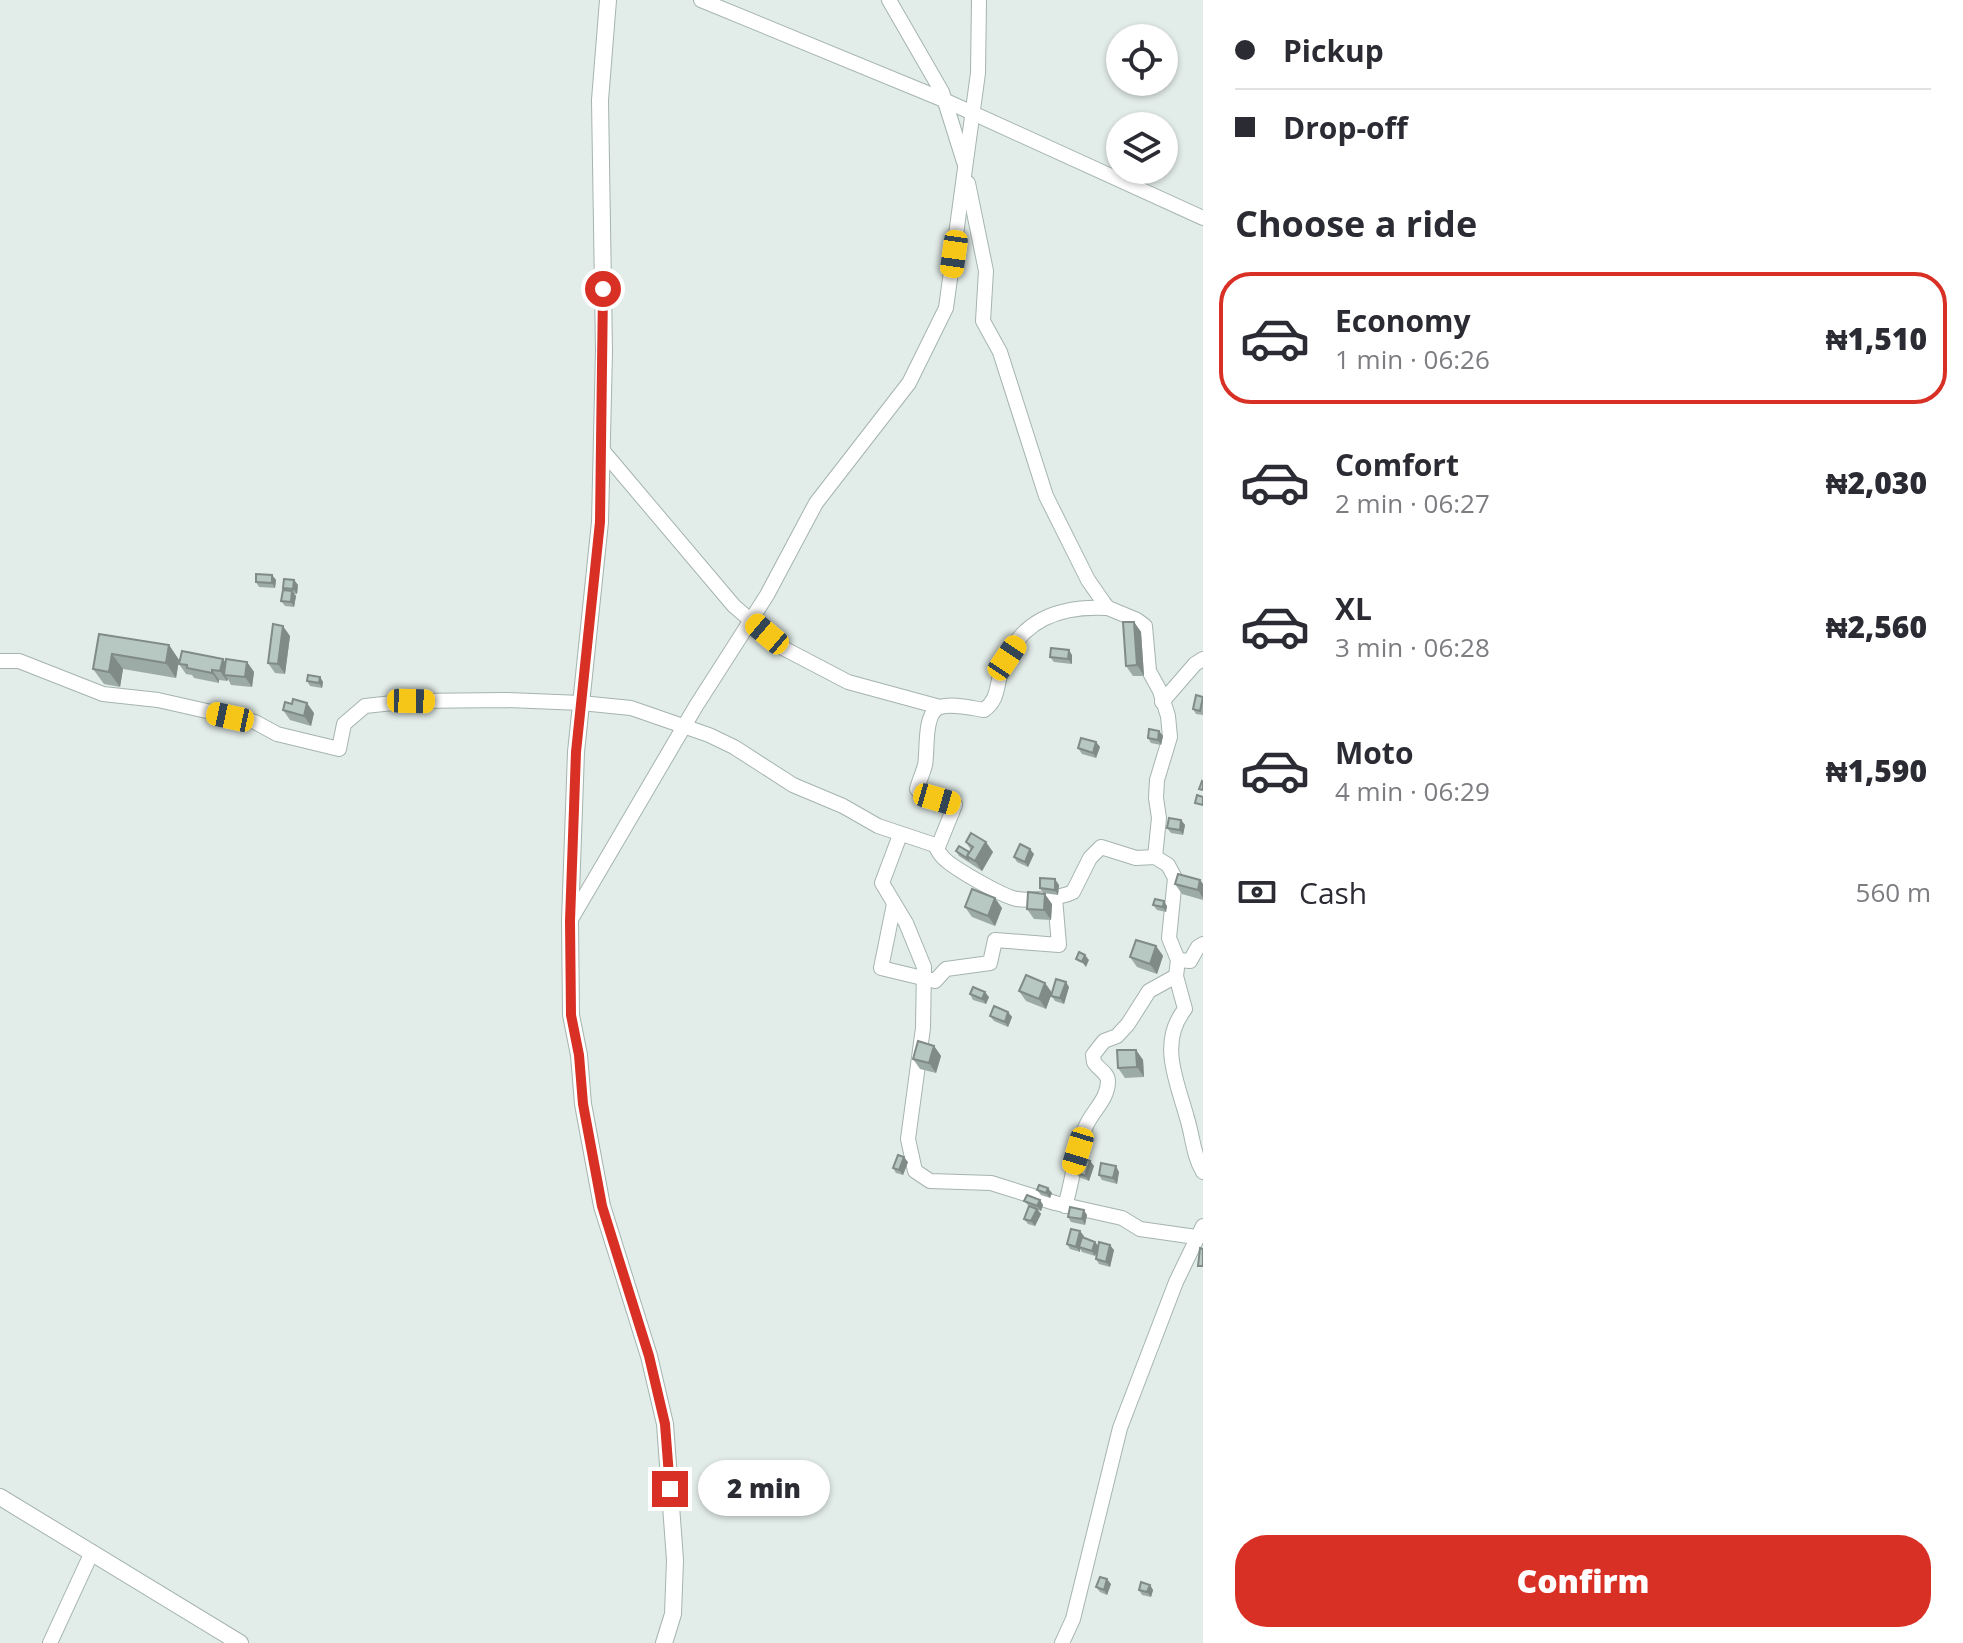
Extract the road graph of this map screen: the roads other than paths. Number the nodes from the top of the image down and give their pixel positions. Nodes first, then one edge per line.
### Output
1 (608, 0) edge
2 (701, 0) edge
3 (889, 0) edge
4 (979, 0) edge
5 (944, 100) junction
6 (973, 113) junction
7 (966, 172) junction
8 (1203, 218) edge
9 (603, 451) junction
10 (1108, 608) junction
11 (751, 621) junction
12 (1203, 659) edge
13 (0, 661) edge
14 (1162, 702) junction
15 (581, 703) junction
16 (940, 707) junction
17 (685, 726) junction
18 (900, 835) junction
19 (938, 847) junction
20 (1155, 857) junction
21 (1055, 898) junction
22 (894, 904) junction
23 (570, 921) junction
24 (1203, 944) edge
25 (1178, 960) junction
26 (1176, 976) junction
27 (926, 979) junction
28 (1203, 1172) edge
29 (1065, 1206) junction
30 (1200, 1232) edge
31 (0, 1497) edge
32 (92, 1552) junction
33 (50, 1643) edge
34 (240, 1643) edge
35 (664, 1643) edge
36 (1062, 1643) edge

1 - 9 street
2 - 5 street
3 - 5 street
4 - 6 street
5 - 6 street
5 - 7 street
6 - 7 street
6 - 8 street
7 - 10 street
7 - 11 street
9 - 11 street
9 - 15 street
10 - 14 street
10 - 16 street
11 - 16 street
11 - 17 street
12 - 14 street
13 - 15 street
14 - 20 street
15 - 17 street
15 - 23 street
16 - 19 street
17 - 18 street
17 - 23 street
18 - 19 street
18 - 22 street
19 - 21 street
20 - 21 street
20 - 25 street
21 - 27 street
22 - 27 street
22 - 27 street
23 - 35 street
24 - 25 street
25 - 26 street
26 - 28 street
26 - 29 street
27 - 29 street
29 - 30 street
30 - 36 street
31 - 32 street
32 - 33 street
32 - 34 street

